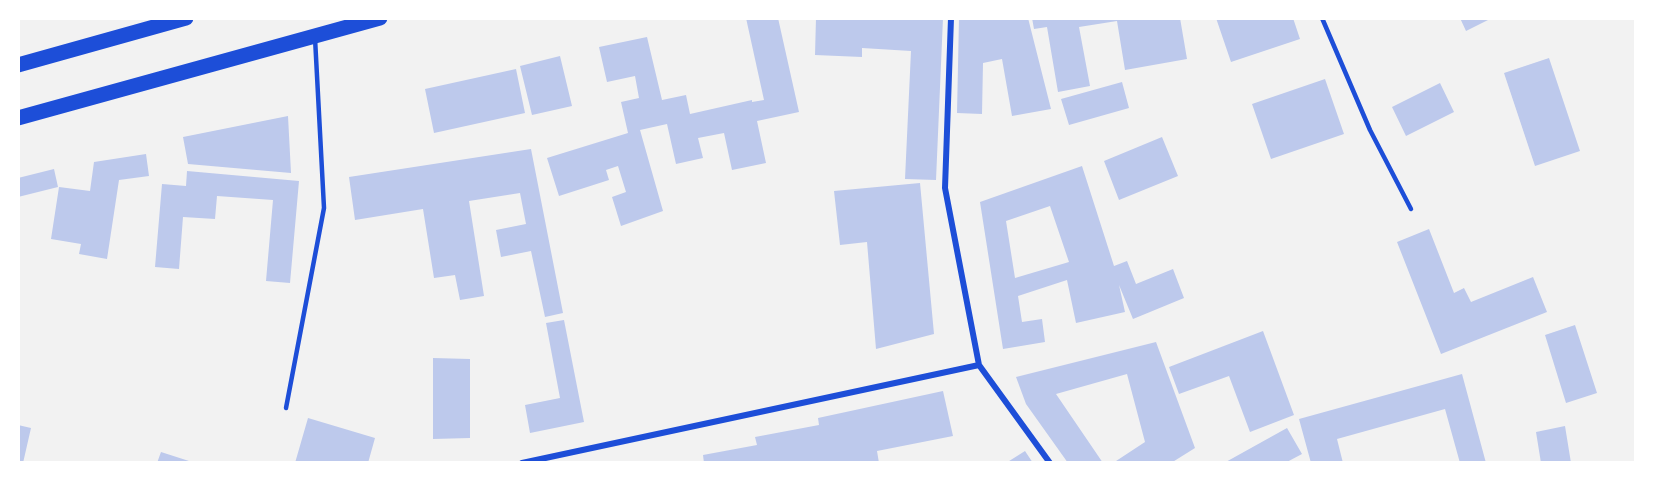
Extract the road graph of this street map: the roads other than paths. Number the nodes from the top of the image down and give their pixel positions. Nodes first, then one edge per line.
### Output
1 (186, 18) edge
2 (380, 18) edge
3 (951, 18) edge
4 (1322, 18) edge
5 (143, 24) edge
6 (315, 36) junction
7 (18, 65) edge
8 (18, 118) edge
9 (1411, 209) dead end
10 (979, 365) junction
11 (286, 408) dead end
12 (522, 463) edge
13 (1050, 463) edge

1 - 5 main road
2 - 6 main road
3 - 10 street
4 - 9 lane
5 - 7 main road
6 - 8 main road
6 - 11 lane
10 - 12 street
10 - 13 street

